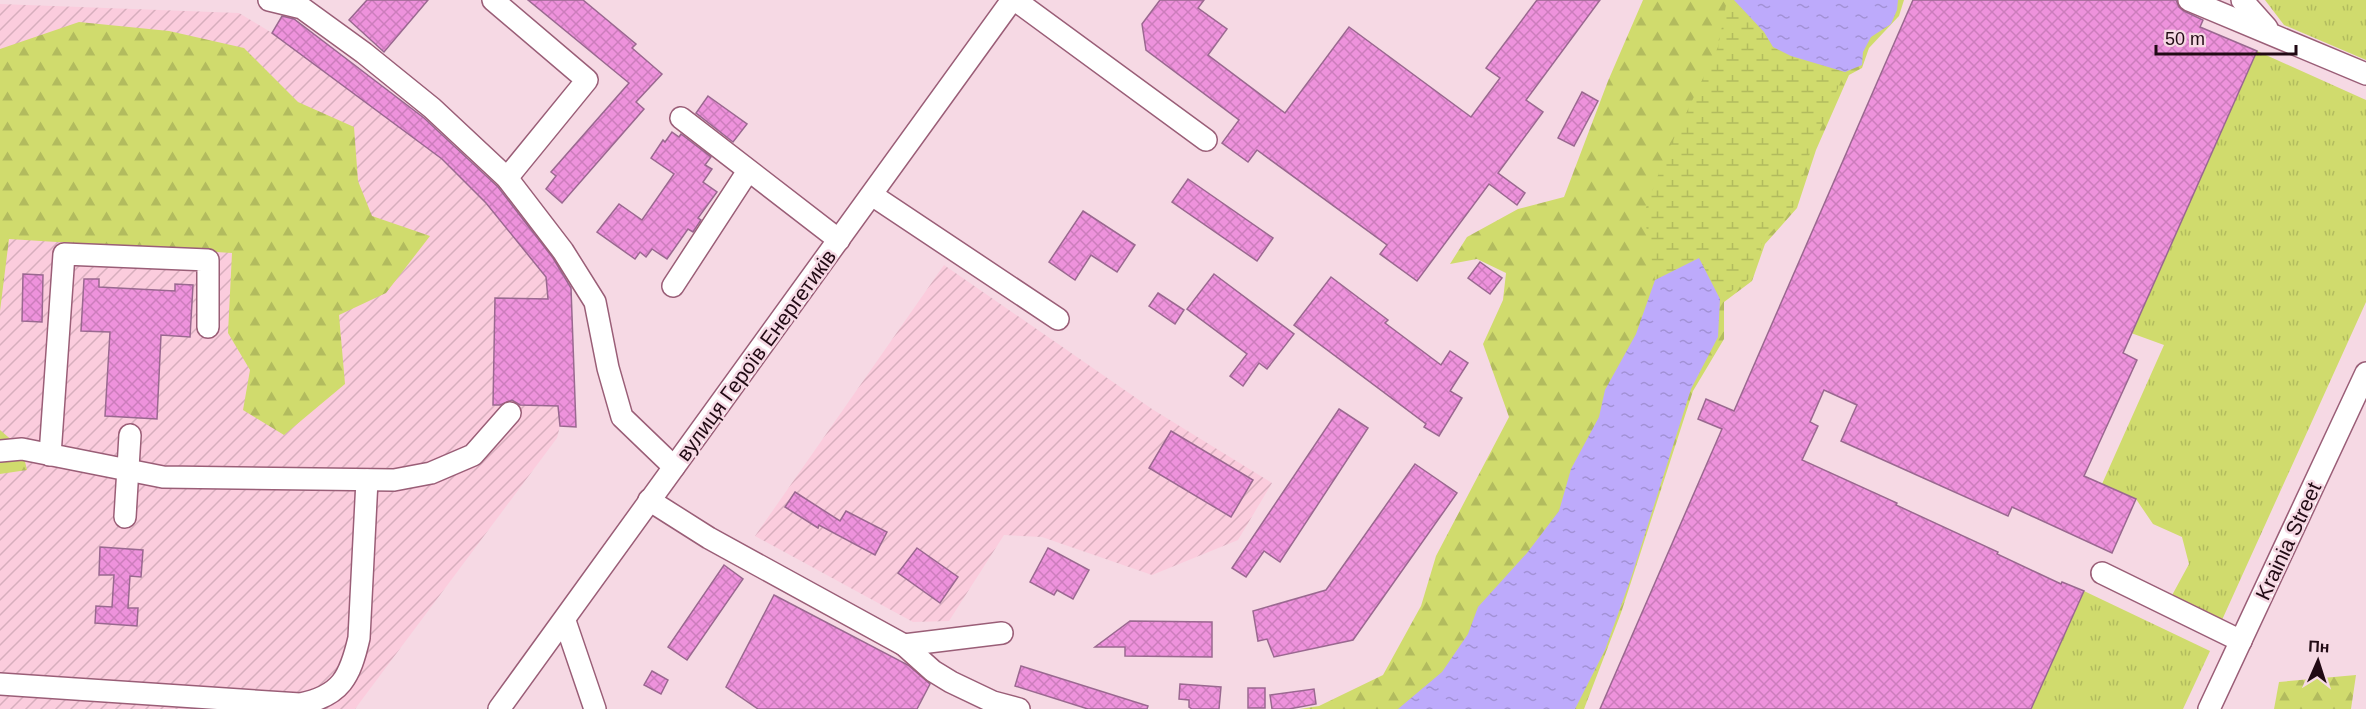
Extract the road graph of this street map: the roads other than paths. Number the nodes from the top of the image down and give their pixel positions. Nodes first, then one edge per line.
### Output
1 (268, 0) edge
2 (493, 0) edge
3 (1014, 0) edge
4 (2189, 0) edge
5 (2242, 0) edge
6 (306, 4) edge
7 (2272, 34) junction
8 (2366, 74) edge
9 (681, 118) dead end
10 (1206, 140) dead end
11 (748, 171) junction
12 (507, 178) junction
13 (872, 195) junction
14 (839, 240) junction
15 (673, 285) dead end
16 (1058, 319) dead end
17 (208, 327) dead end
18 (2366, 373) edge
19 (510, 413) dead end
20 (130, 435) dead end
21 (0, 451) edge
22 (51, 455) junction
23 (674, 467) junction
24 (128, 470) junction
25 (367, 480) junction
26 (649, 500) junction
27 (125, 517) dead end
28 (2102, 573) dead end
29 (565, 621) junction
30 (1002, 633) dead end
31 (2241, 641) junction
32 (904, 645) junction
33 (0, 684) edge
34 (499, 709) edge
35 (595, 709) edge
36 (1019, 709) edge
37 (2210, 709) edge

1 - 6 street
2 - 12 street
3 - 10 street
3 - 13 street, вулиця Героїв Енергетиків
4 - 7 street
5 - 7 street
6 - 12 street
7 - 8 street
9 - 11 street
11 - 14 street
11 - 15 street
12 - 23 street
13 - 14 street, вулиця Героїв Енергетиків
13 - 16 street
14 - 23 street, вулиця Героїв Енергетиків
17 - 22 street
18 - 31 street, Krainia Street
19 - 25 street
20 - 24 street
21 - 22 street
22 - 24 street
23 - 26 street, вулиця Героїв Енергетиків
24 - 25 street
24 - 27 street
25 - 33 street
26 - 29 street, вулиця Героїв Енергетиків
26 - 32 street
28 - 31 street
29 - 34 street, вулиця Героїв Енергетиків
29 - 35 street
30 - 32 street
31 - 37 street, Krainia Street
32 - 36 street

